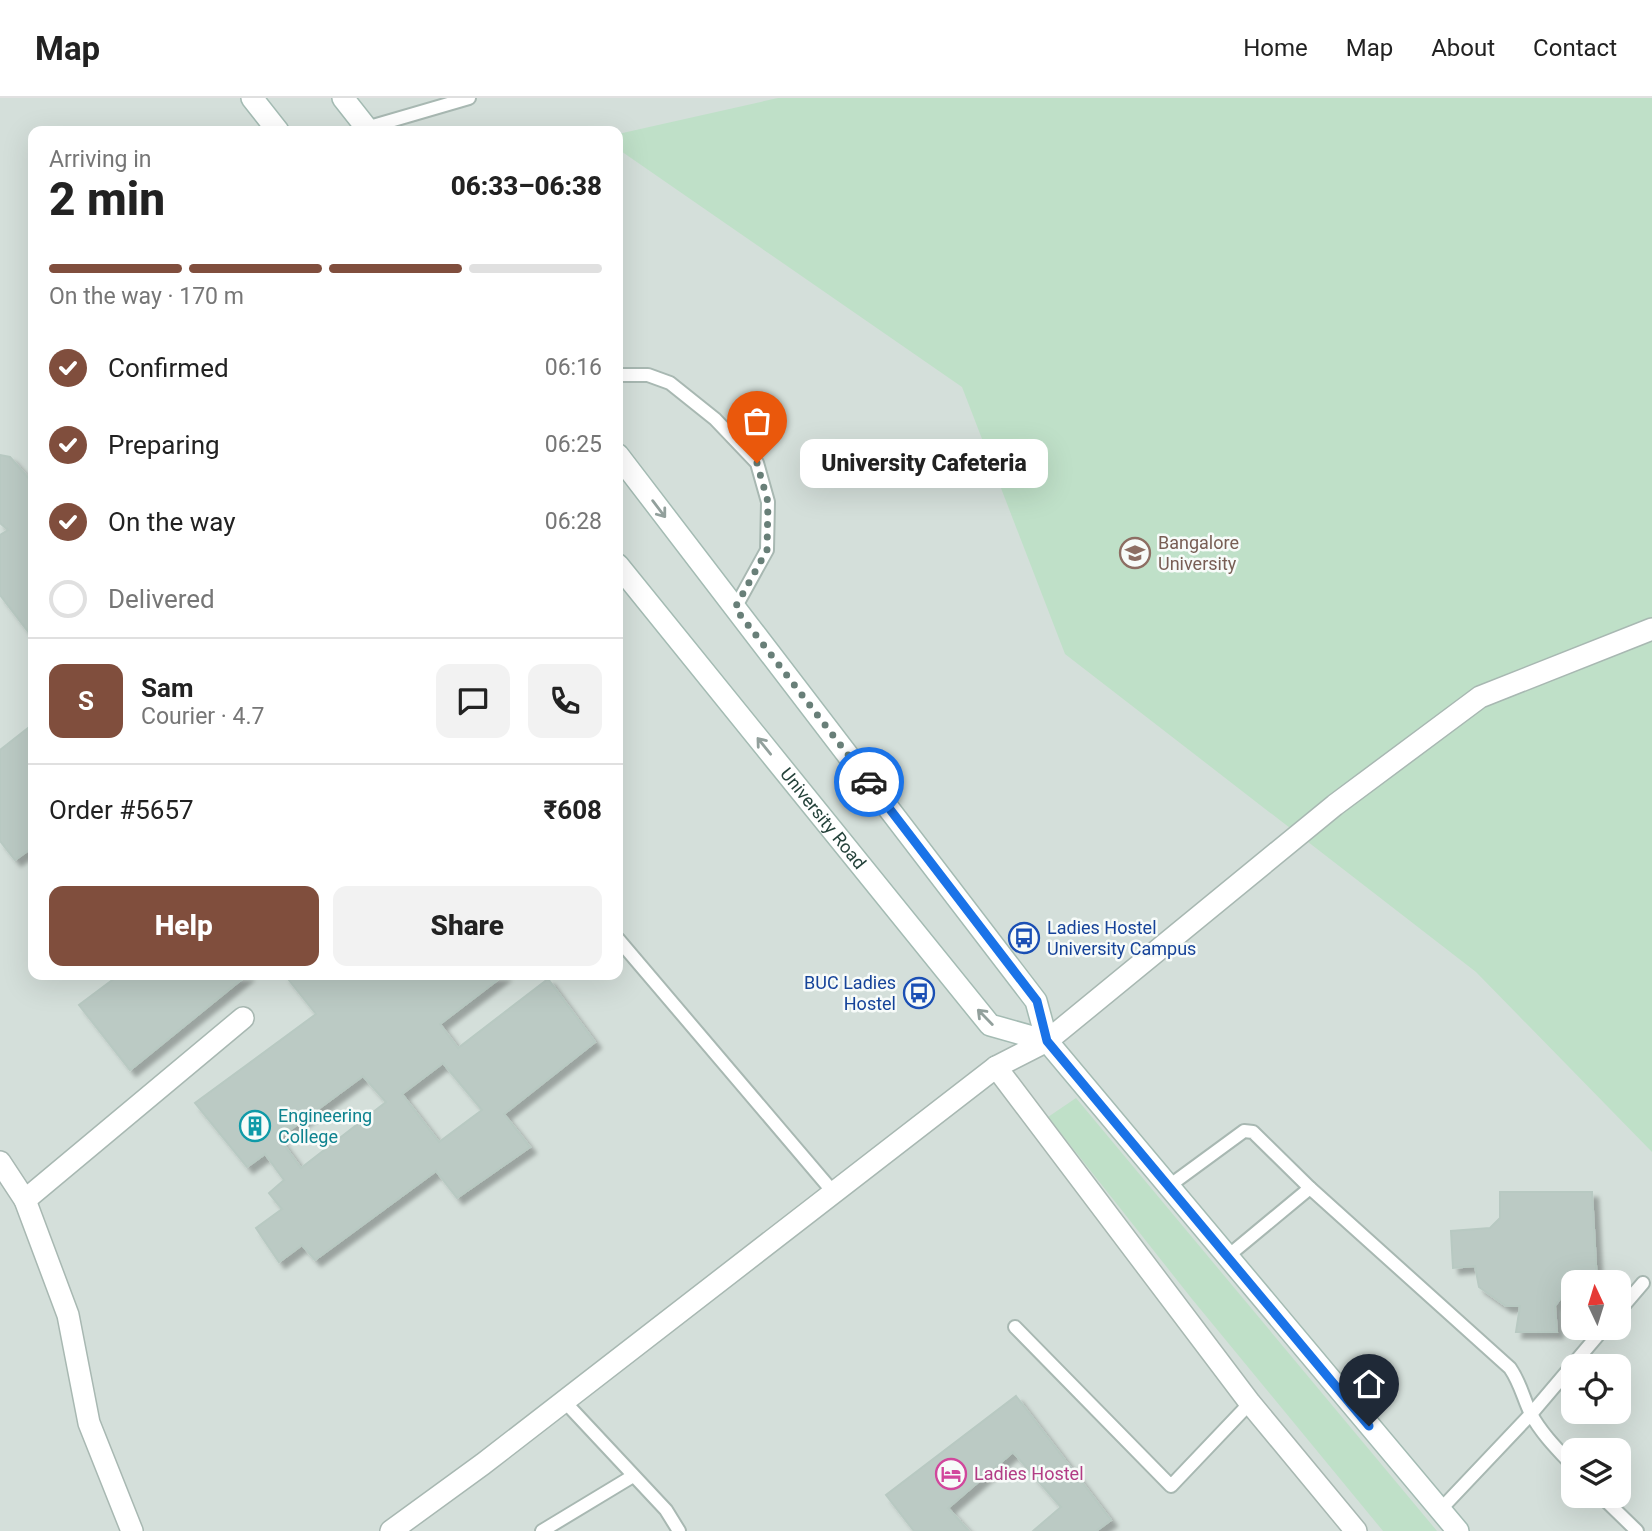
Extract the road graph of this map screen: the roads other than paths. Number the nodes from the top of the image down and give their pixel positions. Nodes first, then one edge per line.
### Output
1 (252, 98) edge
2 (343, 98) edge
3 (469, 98) edge
4 (274, 126) edge
5 (363, 126) edge
6 (379, 126) edge
7 (623, 375) edge
8 (623, 462) edge
9 (623, 571) edge
10 (735, 608) junction
11 (1652, 629) edge
12 (623, 945) edge
13 (243, 1018) dead end
14 (1047, 1041) junction
15 (996, 1067) junction
16 (0, 1163) edge
17 (1169, 1186) junction
18 (1310, 1188) junction
19 (834, 1193) junction
20 (24, 1200) junction
21 (1228, 1256) junction
22 (1643, 1283) dead end
23 (1631, 1297) edge
24 (1015, 1327) dead end
25 (1594, 1340) edge
26 (564, 1401) junction
27 (1250, 1403) junction
28 (1531, 1414) junction
29 (1561, 1453) edge
30 (633, 1476) junction
31 (1613, 1508) edge
32 (1440, 1510) junction
33 (132, 1531) edge
34 (391, 1531) edge
35 (542, 1531) edge
36 (679, 1531) edge
37 (1356, 1531) edge
38 (1458, 1531) edge
39 (1637, 1531) edge

1 - 4 street
2 - 5 street
3 - 6 lane
7 - 10 lane
8 -> 10 street
14 -> 9 street, University Road
10 - 14 street
11 - 14 street
12 - 19 lane
13 - 20 street
14 - 15 street
14 - 17 street
15 - 19 street
15 - 27 street
16 - 20 street
17 - 18 lane
17 - 21 street
18 - 21 lane
18 - 28 lane
19 - 26 street
20 - 33 street
21 - 32 street
22 - 23 lane
24 - 27 lane
25 - 28 lane
26 - 30 lane
26 - 34 street
27 - 37 street
28 - 29 lane
28 - 32 lane
30 - 35 lane
30 - 36 lane
31 - 39 lane
32 - 38 street

